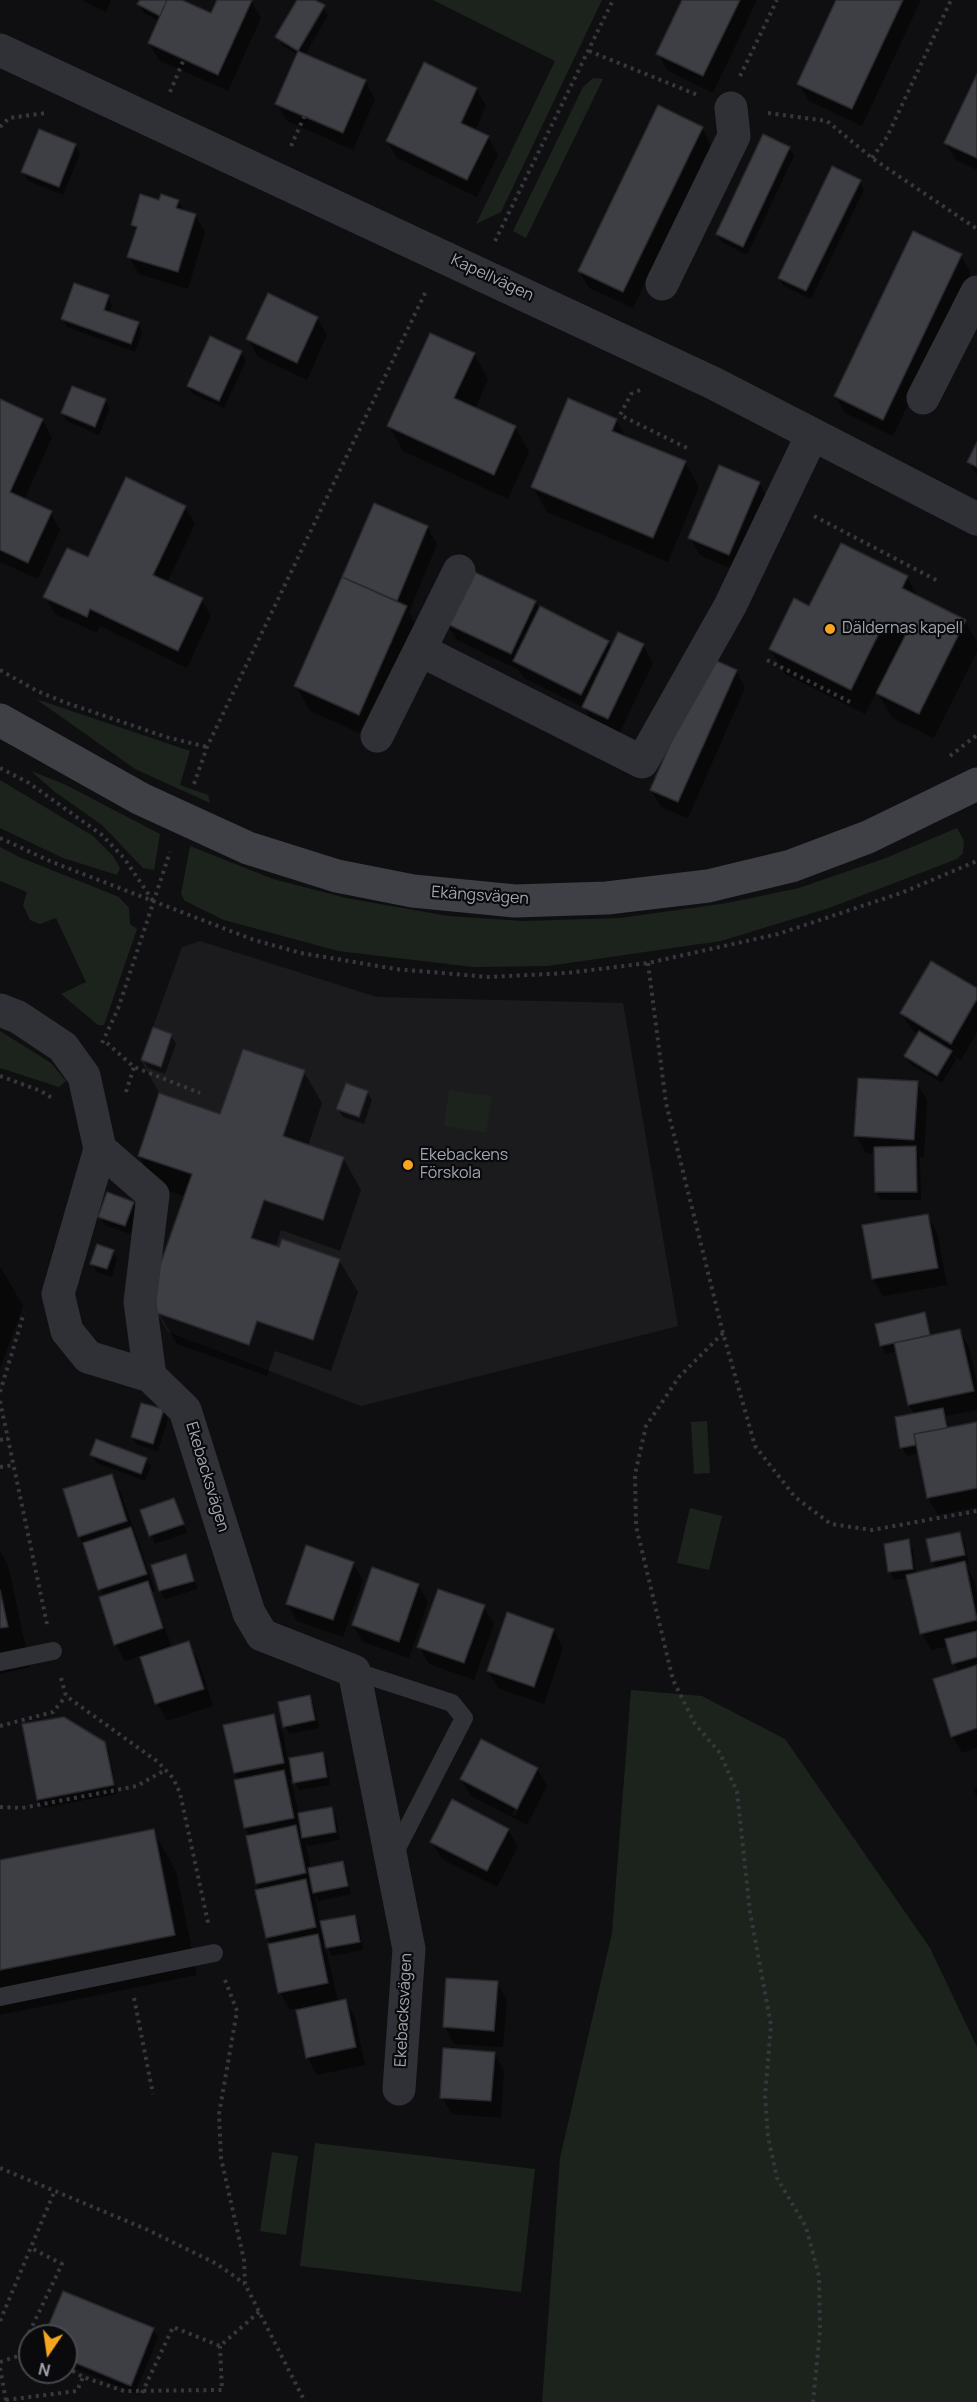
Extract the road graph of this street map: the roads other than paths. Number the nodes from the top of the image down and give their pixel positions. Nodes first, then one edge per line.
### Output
1 (0, 50) edge
2 (731, 108) road end
3 (662, 284) dead end
4 (977, 292) edge
5 (923, 398) dead end
6 (812, 435) junction
7 (977, 519) edge
8 (459, 571) dead end
9 (420, 650) junction
10 (0, 720) edge
11 (377, 736) dead end
12 (977, 784) edge
13 (0, 1010) edge
14 (100, 1149) junction
15 (150, 1376) junction
16 (53, 1651) road end
17 (0, 1662) edge
18 (354, 1671) junction
19 (390, 1860) junction
20 (214, 1953) road end
21 (0, 1997) edge
22 (399, 2089) dead end

1 - 6 street, Kapellvägen
2 - 3 street
4 - 5 street
6 - 7 street, Kapellvägen
6 - 9 street
8 - 9 street
9 - 11 street
10 - 12 street, Ekängsvägen
13 - 14 street, Ekebacksvägen
14 - 15 street
14 - 15 street, Ekebacksvägen
15 - 18 street, Ekebacksvägen
16 - 17 lane
18 - 19 street, Ekebacksvägen
18 - 19 lane, Ekebacksvägen
19 - 22 street, Ekebacksvägen
20 - 21 lane

